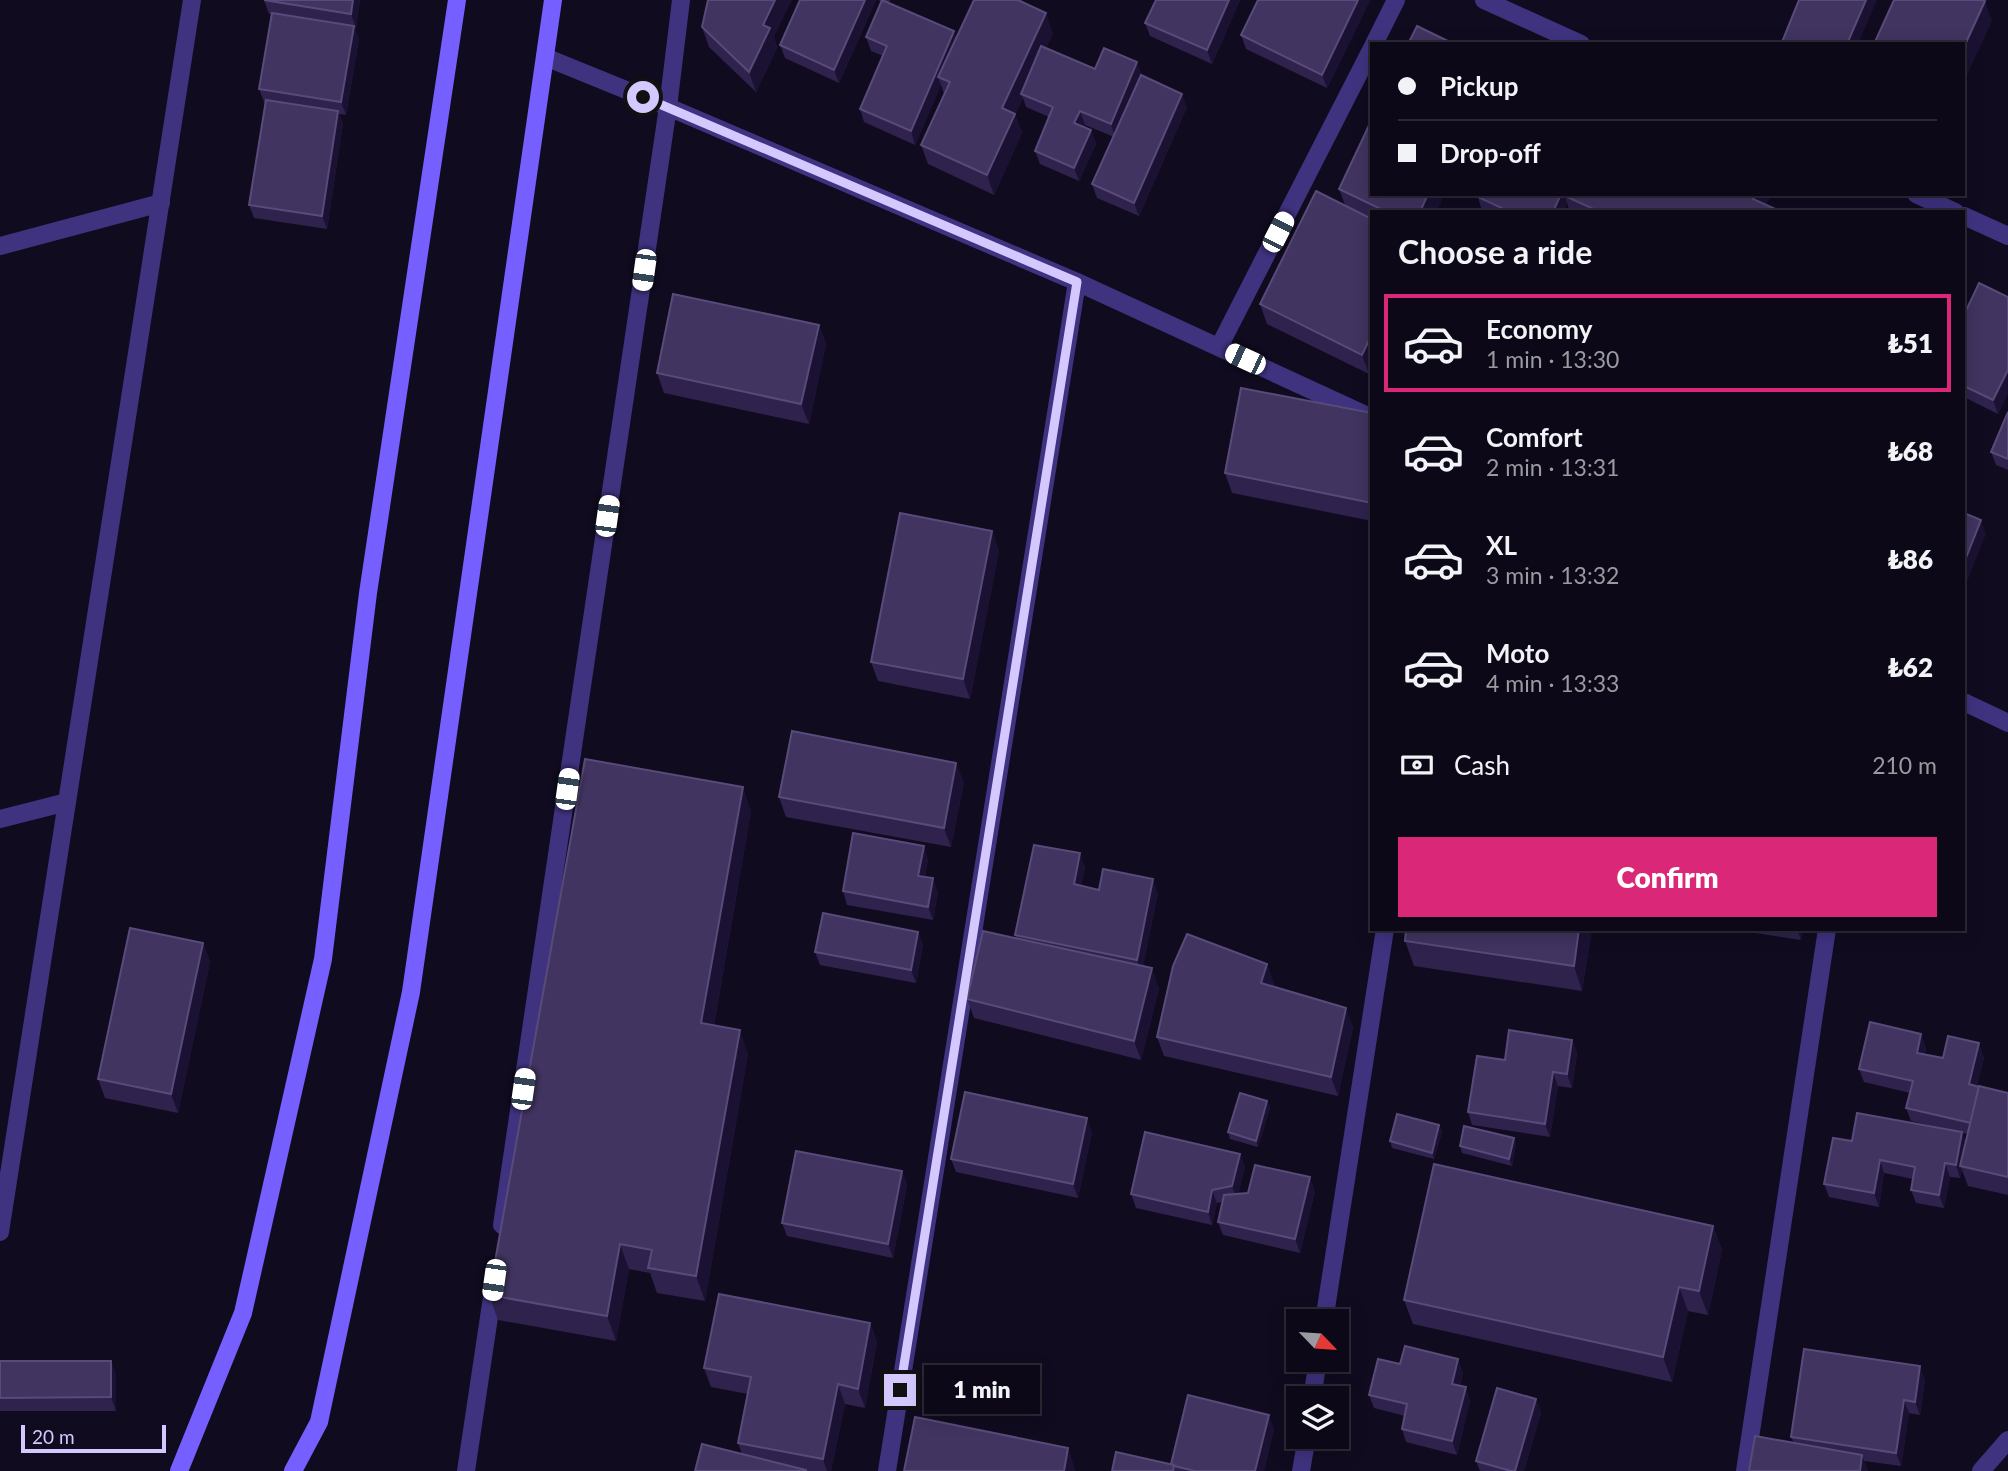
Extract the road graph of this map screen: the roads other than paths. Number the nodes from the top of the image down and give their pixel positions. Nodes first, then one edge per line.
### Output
1 (192, 0) edge
2 (457, 0) edge
3 (553, 0) edge
4 (681, 0) edge
5 (1396, 0) edge
6 (1484, 0) edge
7 (1375, 42) edge
8 (1577, 42) edge
9 (1370, 52) edge
10 (545, 57) junction
11 (668, 107) junction
12 (1920, 196) edge
13 (160, 203) junction
14 (1951, 210) edge
15 (1965, 216) edge
16 (2008, 236) edge
17 (0, 246) edge
18 (1077, 282) junction
19 (1219, 347) junction
20 (1370, 417) edge
21 (1965, 702) edge
22 (2008, 723) edge
23 (67, 802) junction
24 (0, 819) edge
25 (1385, 931) edge
26 (1827, 931) edge
27 (0, 1232) edge
28 (501, 1237) edge
29 (497, 1264) edge
30 (1326, 1309) edge
31 (2008, 1440) edge
32 (1305, 1449) edge
33 (180, 1471) edge
34 (293, 1471) edge
35 (466, 1471) edge
36 (887, 1471) edge
37 (1301, 1471) edge
38 (1745, 1471) edge
39 (1981, 1471) edge

1 - 13 street
2 - 33 main road
3 - 10 main road
4 - 11 street
5 - 7 street
6 - 8 street
9 - 19 street
10 - 11 street
10 - 34 main road
11 - 18 street
11 - 28 street
12 - 14 street
13 - 17 street
13 - 23 street
15 - 16 street
18 - 19 street
18 - 36 street
19 - 20 street
21 - 22 street
23 - 24 street
23 - 27 street
25 - 30 street
26 - 38 street
29 - 35 street
31 - 39 street
32 - 37 street

